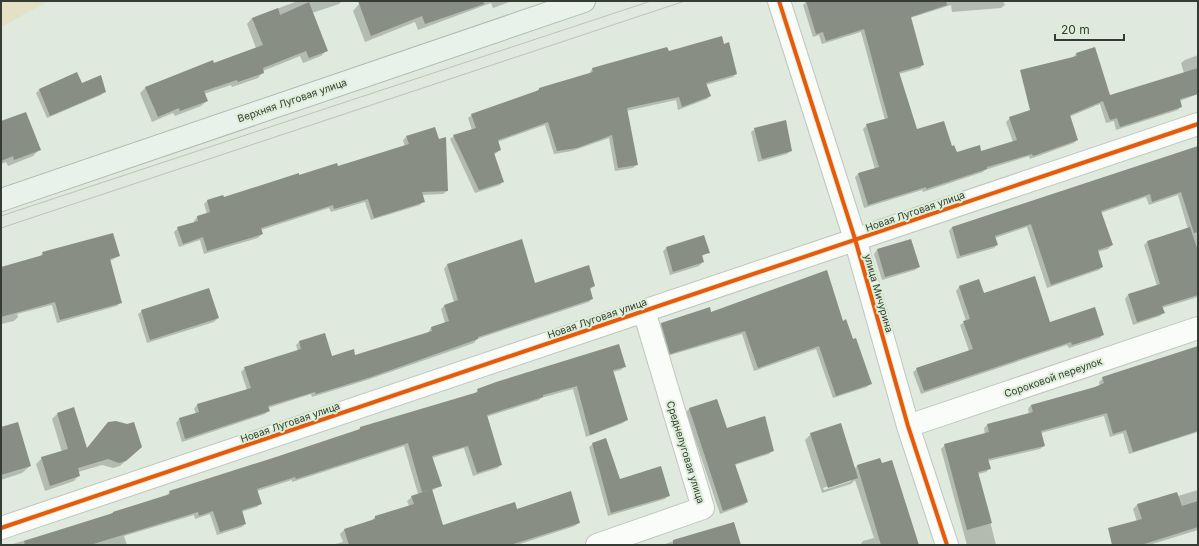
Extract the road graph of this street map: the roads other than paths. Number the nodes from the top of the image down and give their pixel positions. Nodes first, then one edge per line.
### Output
1 (584, 1) edge
2 (779, 1) edge
3 (1198, 124) edge
4 (1, 200) edge
5 (855, 239) junction
6 (644, 311) junction
7 (1198, 328) edge
8 (908, 426) junction
9 (1, 528) edge
10 (597, 545) edge
11 (947, 545) edge

1 - 4 main road, Верхняя Луговая улица
2 - 5 street, улица Мичурина
3 - 5 street, Новая Луговая улица
5 - 6 street, Новая Луговая улица
5 - 8 street, улица Мичурина
6 - 9 street, Новая Луговая улица
6 - 10 street, Среднелуговая улица
7 - 8 street, Сороковой переулок
8 - 11 street, улица Мичурина

